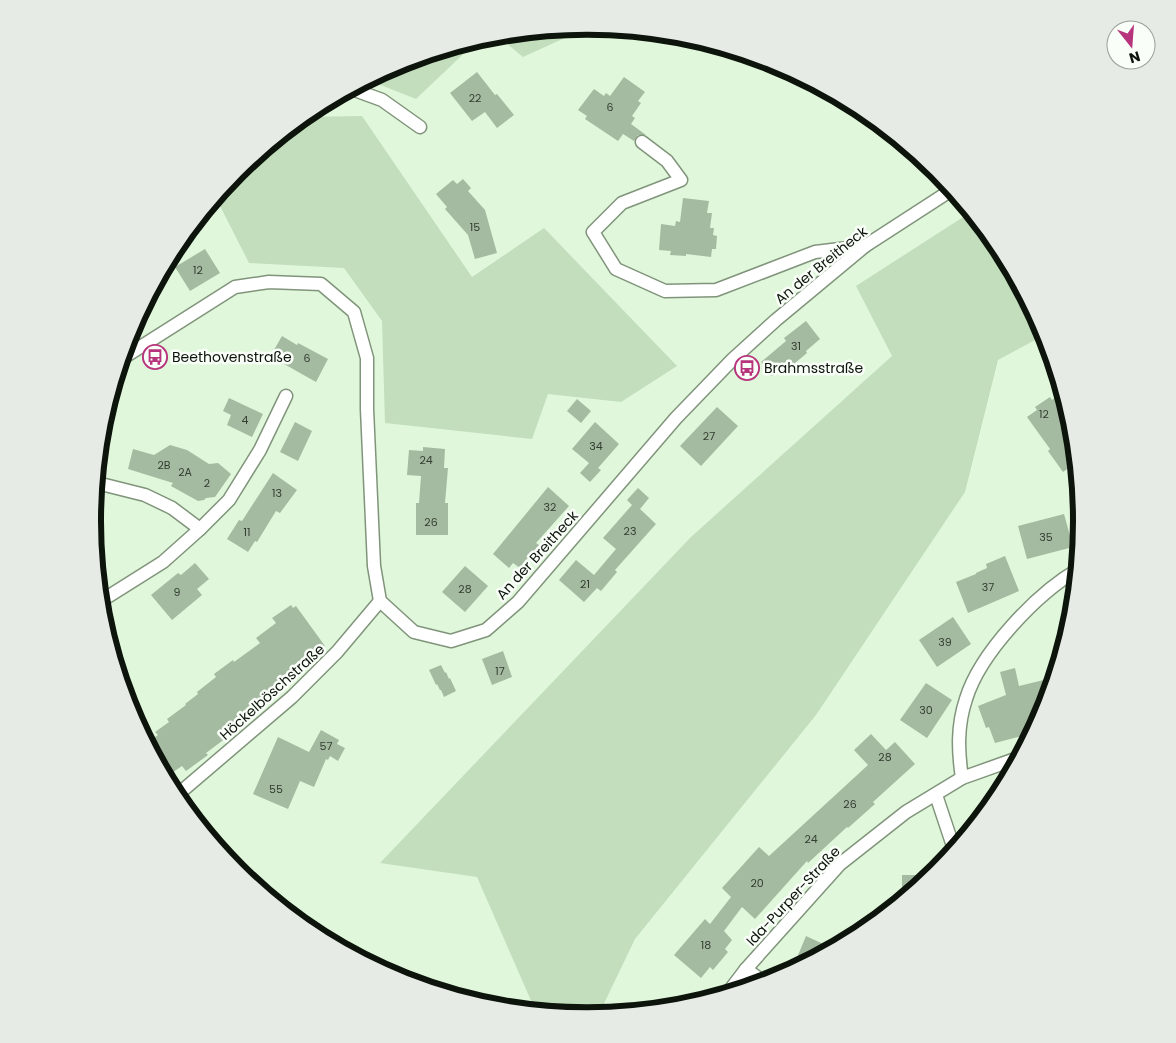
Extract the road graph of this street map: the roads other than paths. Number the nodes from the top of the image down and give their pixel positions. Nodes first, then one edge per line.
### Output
1 (360, 92) edge
2 (420, 127) dead end
3 (642, 142) dead end
4 (947, 193) edge
5 (865, 246) junction
6 (132, 351) edge
7 (286, 396) dead end
8 (104, 484) edge
9 (200, 529) junction
10 (1071, 573) edge
11 (108, 596) edge
12 (380, 601) junction
13 (1011, 760) edge
14 (962, 778) junction
15 (182, 791) edge
16 (936, 795) junction
17 (952, 845) edge
18 (746, 969) junction
19 (757, 977) edge
20 (734, 985) edge

1 - 2 street
3 - 5 street
4 - 5 street, An der Breitheck
5 - 12 street, An der Breitheck
6 - 12 street
7 - 9 street
8 - 9 street
9 - 11 street
10 - 14 street
12 - 15 street, Höckelböschstraße
13 - 14 street, Ida-Purper-Straße
14 - 16 street, Ida-Purper-Straße
16 - 17 street
16 - 18 street, Ida-Purper-Straße
18 - 19 street
18 - 20 street, Ida-Purper-Straße

